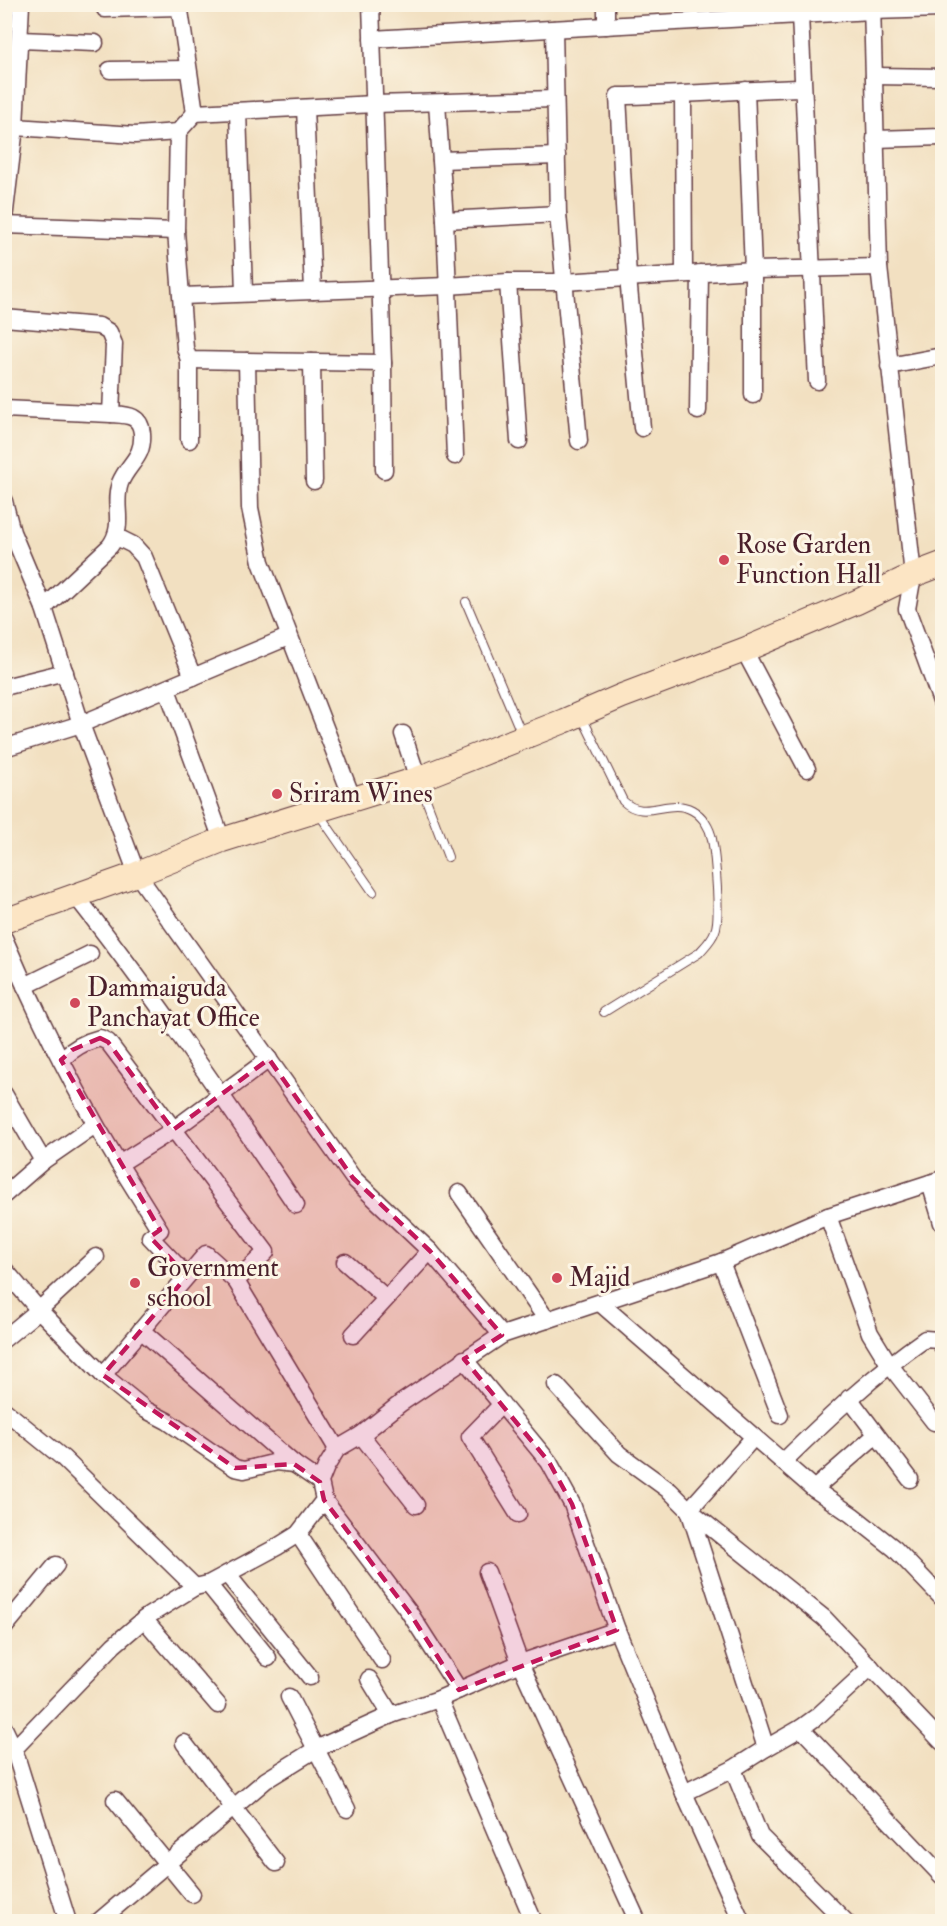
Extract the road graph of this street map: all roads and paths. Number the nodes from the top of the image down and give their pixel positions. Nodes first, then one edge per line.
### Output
1 (21, 4) edge
2 (371, 4) edge
3 (606, 4) edge
4 (678, 4) edge
5 (179, 6) edge
6 (872, 8) edge
7 (105, 9) dead end
8 (942, 9) edge
9 (800, 15) junction
10 (678, 22) junction
11 (606, 26) junction
12 (554, 29) junction
13 (372, 39) junction
14 (20, 40) junction
15 (95, 43) dead end
16 (110, 69) dead end
17 (188, 69) junction
18 (874, 76) junction
19 (942, 77) edge
20 (802, 88) junction
21 (747, 90) junction
22 (682, 95) junction
23 (555, 99) junction
24 (437, 103) junction
25 (375, 104) junction
26 (305, 108) junction
27 (238, 111) junction
28 (195, 113) junction
29 (15, 127) junction
30 (178, 132) junction
31 (942, 137) edge
32 (875, 139) junction
33 (557, 156) junction
34 (441, 160) junction
35 (558, 214) junction
36 (4, 219) edge
37 (445, 220) junction
38 (4, 225) edge
39 (176, 231) junction
40 (879, 267) junction
41 (811, 269) junction
42 (753, 270) junction
43 (692, 273) junction
44 (628, 277) junction
45 (508, 282) junction
46 (564, 282) junction
47 (447, 286) junction
48 (381, 289) junction
49 (313, 291) junction
50 (244, 293) junction
51 (182, 296) junction
52 (4, 318) edge
53 (942, 356) edge
54 (189, 360) junction
55 (247, 361) junction
56 (312, 362) junction
57 (383, 363) junction
58 (889, 366) junction
59 (817, 381) dead end
60 (753, 395) dead end
61 (4, 409) edge
62 (698, 411) dead end
63 (111, 414) junction
64 (642, 428) dead end
65 (189, 441) dead end
66 (519, 441) dead end
67 (579, 441) dead end
68 (455, 456) dead end
69 (384, 470) dead end
70 (314, 481) dead end
71 (4, 501) edge
72 (117, 537) junction
73 (942, 564) edge
74 (913, 575) junction
75 (466, 602) dead end
76 (44, 608) junction
77 (288, 637) junction
78 (744, 650) junction
79 (65, 672) junction
80 (193, 677) junction
81 (4, 687) edge
82 (167, 688) junction
83 (942, 704) edge
84 (581, 714) junction
85 (81, 724) junction
86 (403, 734) dead end
87 (524, 737) junction
88 (4, 748) edge
89 (807, 769) dead end
90 (418, 779) junction
91 (353, 800) junction
92 (317, 811) junction
93 (222, 840) junction
94 (448, 856) dead end
95 (137, 874) junction
96 (373, 892) dead end
97 (75, 895) junction
98 (4, 921) edge
99 (4, 938) edge
100 (90, 954) dead end
101 (25, 986) junction
102 (604, 1012) dead end
103 (269, 1059) junction
104 (61, 1060) junction
105 (220, 1094) junction
106 (5, 1095) edge
107 (95, 1125) junction
108 (173, 1130) junction
109 (43, 1161) junction
110 (119, 1164) junction
111 (936, 1181) edge
112 (459, 1193) dead end
113 (4, 1195) edge
114 (296, 1205) dead end
115 (828, 1216) junction
116 (942, 1223) edge
117 (430, 1251) junction
118 (96, 1257) dead end
119 (345, 1262) dead end
120 (721, 1262) junction
121 (4, 1269) edge
122 (187, 1276) junction
123 (236, 1281) junction
124 (386, 1298) junction
125 (600, 1303) junction
126 (39, 1310) junction
127 (547, 1320) junction
128 (141, 1330) junction
129 (353, 1335) dead end
130 (502, 1335) junction
131 (4, 1338) edge
132 (942, 1346) edge
133 (464, 1359) junction
134 (889, 1364) junction
135 (103, 1375) junction
136 (556, 1385) dead end
137 (849, 1398) junction
138 (502, 1404) junction
139 (4, 1410) edge
140 (780, 1415) dead end
141 (934, 1422) dead end
142 (361, 1435) junction
143 (876, 1435) junction
144 (754, 1437) junction
145 (337, 1449) junction
146 (784, 1461) junction
147 (294, 1464) junction
148 (910, 1479) dead end
149 (320, 1482) junction
150 (814, 1488) junction
151 (324, 1500) junction
152 (416, 1505) dead end
153 (689, 1510) junction
154 (518, 1514) dead end
155 (298, 1534) junction
156 (56, 1565) dead end
157 (487, 1572) dead end
158 (227, 1574) junction
159 (201, 1586) junction
160 (942, 1598) edge
161 (144, 1619) junction
162 (4, 1628) edge
163 (617, 1630) junction
164 (268, 1658) dead end
165 (382, 1660) dead end
166 (520, 1663) junction
167 (871, 1667) junction
168 (310, 1677) dead end
169 (369, 1679) dead end
170 (459, 1690) junction
171 (289, 1697) dead end
172 (439, 1699) junction
173 (218, 1705) dead end
174 (391, 1715) junction
175 (4, 1728) edge
176 (801, 1728) junction
177 (942, 1742) edge
178 (184, 1743) dead end
179 (766, 1748) junction
180 (316, 1749) junction
181 (9, 1751) edge
182 (733, 1769) junction
183 (684, 1793) junction
184 (115, 1800) dead end
185 (234, 1807) junction
186 (347, 1809) dead end
187 (168, 1863) junction
188 (276, 1863) dead end
189 (942, 1876) edge
190 (192, 1894) dead end
191 (68, 1922) edge
192 (98, 1922) edge
193 (534, 1922) edge
194 (638, 1922) edge
195 (742, 1922) edge
196 (846, 1922) edge

1 - 14 street
2 - 13 street
3 - 11 street
4 - 10 street
5 - 7 street
5 - 17 street
6 - 8 street
6 - 9 street
6 - 18 street
9 - 10 street
9 - 20 street
10 - 11 street
11 - 12 street
12 - 13 street
12 - 23 street
13 - 25 street
14 - 15 street
14 - 29 street
16 - 17 street
17 - 28 street
18 - 19 street
18 - 32 street
20 - 21 street
20 - 41 street
21 - 22 street
21 - 42 street
22 - 43 street
22 - 44 street
23 - 24 street
23 - 33 street
24 - 25 street
24 - 34 street
25 - 26 street
25 - 48 street
26 - 27 street
26 - 49 street
27 - 28 street
27 - 50 street
28 - 30 street
29 - 30 street
29 - 36 street
30 - 39 street
31 - 32 street
32 - 40 street
33 - 34 street
33 - 35 street
34 - 37 street
35 - 37 street
35 - 46 street
37 - 47 street
38 - 39 street
39 - 51 street
40 - 41 street
40 - 58 street
41 - 42 street
41 - 59 street
42 - 43 street
42 - 60 street
43 - 44 street
43 - 62 street
44 - 46 street
44 - 64 street
45 - 46 street
45 - 47 street
45 - 66 street
46 - 67 street
47 - 48 street
47 - 68 street
48 - 49 street
48 - 57 street
49 - 50 street
50 - 51 street
51 - 54 street
52 - 63 street
53 - 58 street
54 - 55 street
54 - 65 street
55 - 56 street
55 - 77 street
56 - 57 street
56 - 70 street
57 - 69 street
58 - 74 street
61 - 63 street
63 - 72 street
71 - 76 street
72 - 76 street
72 - 80 street
73 - 74 street
74 - 78 street
74 - 83 street
75 - 87 lane
76 - 79 street
77 - 80 street
77 - 91 street
78 - 84 street
78 - 89 street
79 - 81 street
79 - 85 street
80 - 82 street
82 - 85 street
82 - 93 street
84 - 87 street
84 - 102 lane
85 - 88 street
85 - 95 street
86 - 90 street
87 - 90 street
90 - 91 street
90 - 94 lane
91 - 92 street
92 - 93 street
92 - 96 lane
93 - 95 street
95 - 97 street
95 - 103 street
97 - 98 street
97 - 105 street
99 - 101 street
100 - 101 street
101 - 104 street
103 - 105 street
103 - 117 street
104 - 107 street
104 - 108 street
105 - 108 street
105 - 114 street
106 - 109 street
107 - 109 street
107 - 110 street
108 - 110 street
108 - 123 street
109 - 113 street
110 - 122 street
111 - 115 street
111 - 116 street
112 - 127 street
115 - 120 street
115 - 134 street
117 - 124 street
117 - 130 street
118 - 126 street
119 - 124 street
120 - 125 street
120 - 140 street
121 - 126 street
122 - 123 street
122 - 128 street
123 - 145 street
124 - 129 street
125 - 127 street
125 - 144 street
126 - 131 street
126 - 135 street
127 - 130 street
128 - 135 street
128 - 147 street
130 - 133 street
132 - 134 street
133 - 138 street
133 - 142 street
134 - 137 street
134 - 141 street
135 - 147 street
136 - 153 street
137 - 143 street
137 - 146 street
138 - 154 street
138 - 163 street
139 - 159 street
142 - 145 street
142 - 152 street
143 - 148 street
143 - 150 street
144 - 146 street
144 - 153 street
145 - 149 street
146 - 150 street
147 - 149 street
149 - 151 street
150 - 160 street
151 - 155 street
151 - 170 street
153 - 167 street
153 - 179 street
155 - 158 street
155 - 165 street
156 - 162 street
157 - 166 street
158 - 159 street
158 - 168 street
159 - 161 street
159 - 164 street
161 - 173 street
161 - 181 street
163 - 166 street
163 - 183 street
166 - 170 street
166 - 194 street
167 - 176 street
167 - 177 street
169 - 174 street
170 - 172 street
171 - 180 street
172 - 174 street
172 - 193 street
174 - 180 street
175 - 181 street
176 - 179 street
176 - 189 street
178 - 185 street
179 - 182 street
180 - 185 street
180 - 186 street
181 - 191 street
182 - 183 street
182 - 196 street
183 - 195 street
184 - 187 street
185 - 187 street
185 - 188 street
187 - 190 street
187 - 192 street

